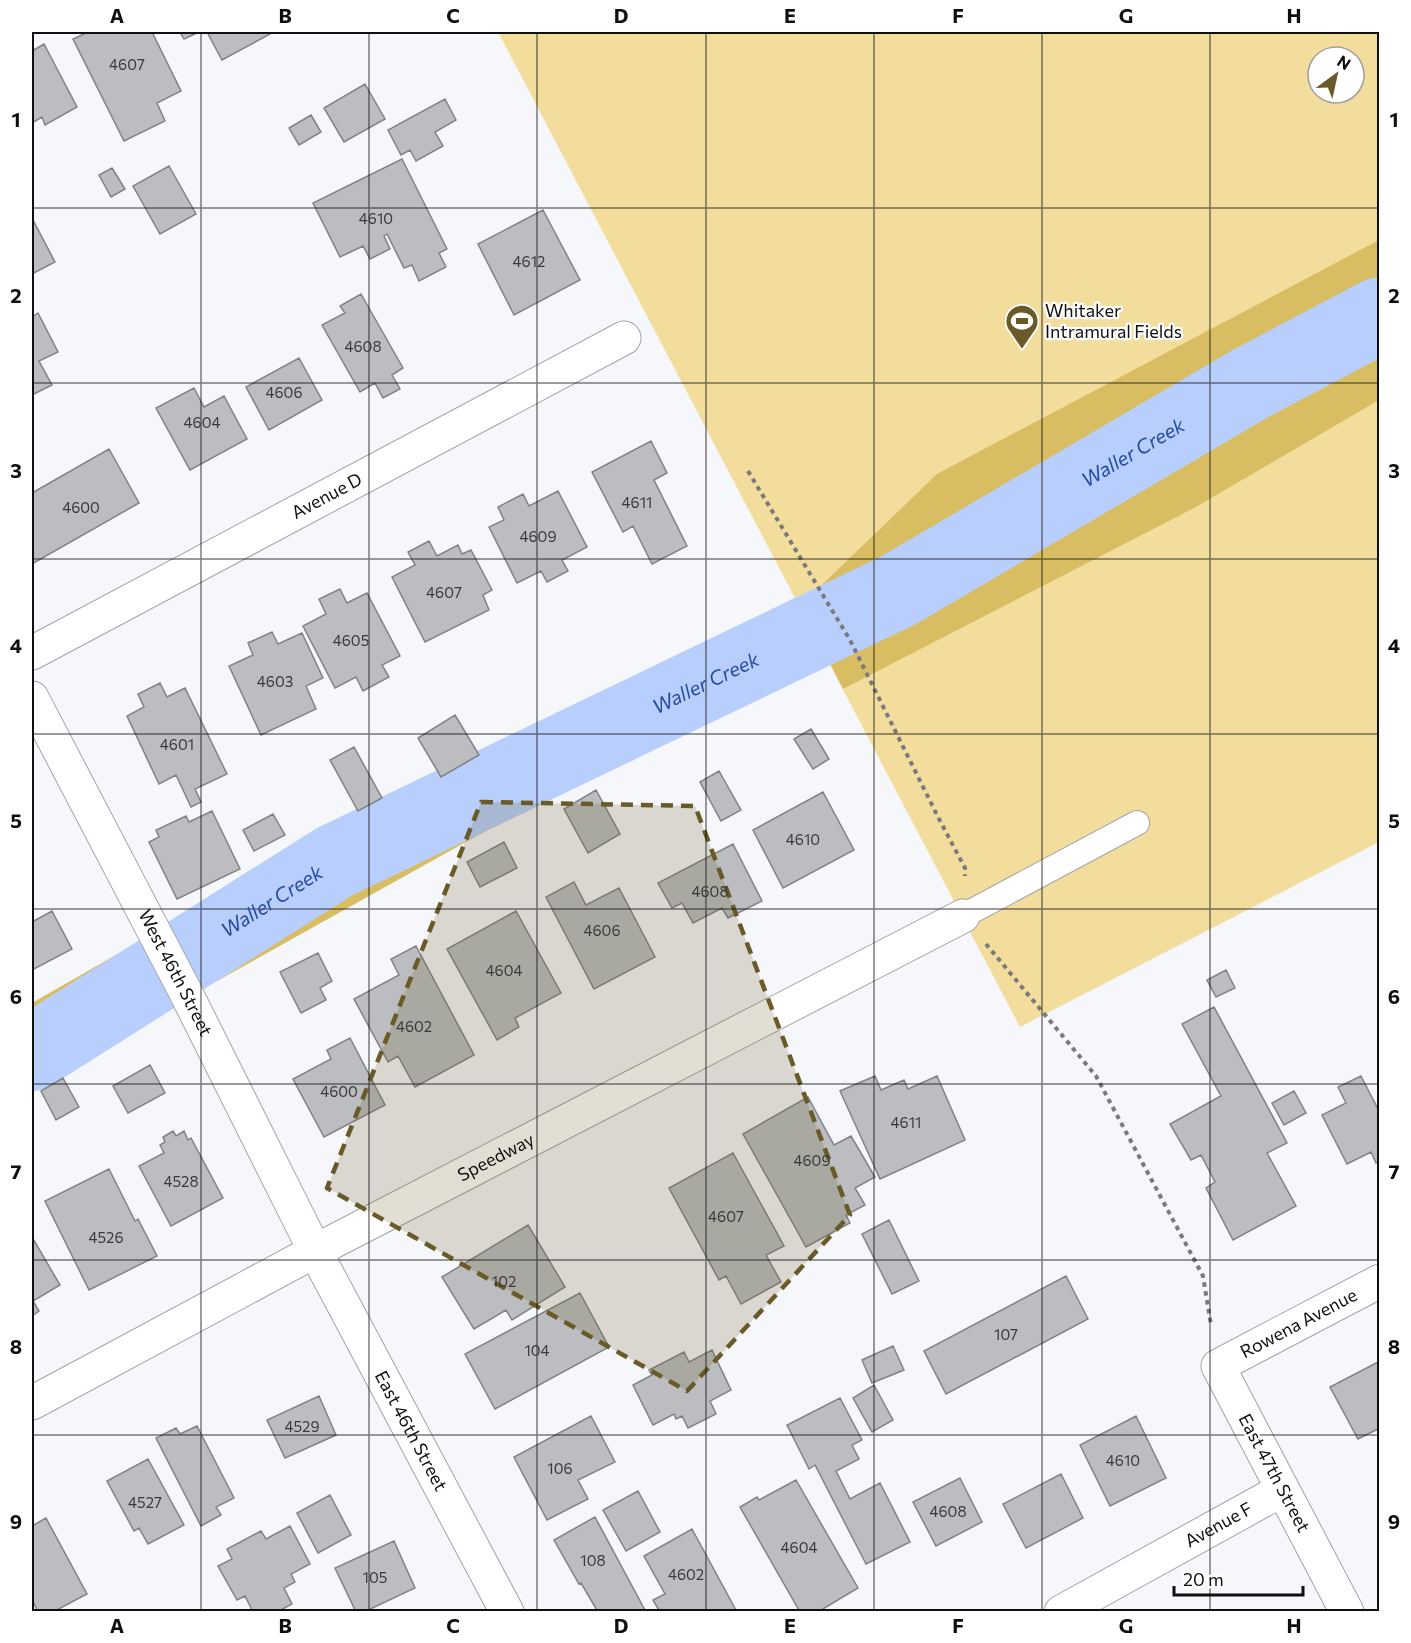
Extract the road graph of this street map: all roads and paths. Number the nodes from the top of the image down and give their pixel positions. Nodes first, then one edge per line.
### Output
1 (624, 338) dead end
2 (748, 471) dead end
3 (32, 652) edge
4 (32, 698) edge
5 (1137, 823) dead end
6 (963, 916) junction
7 (315, 1251) junction
8 (1380, 1281) edge
9 (1218, 1366) junction
10 (32, 1403) edge
11 (1282, 1490) junction
12 (507, 1611) edge
13 (1061, 1611) edge
14 (1347, 1611) edge

1 - 3 street, Avenue D
2 - 6 path
4 - 7 street, West 46th Street
5 - 6 lane
6 - 7 street, Speedway
6 - 9 path
7 - 10 street, Speedway
7 - 12 street, East 46th Street
8 - 9 street, Rowena Avenue
9 - 11 street, East 47th Street
11 - 13 street, Avenue F
11 - 14 street, East 47th Street

